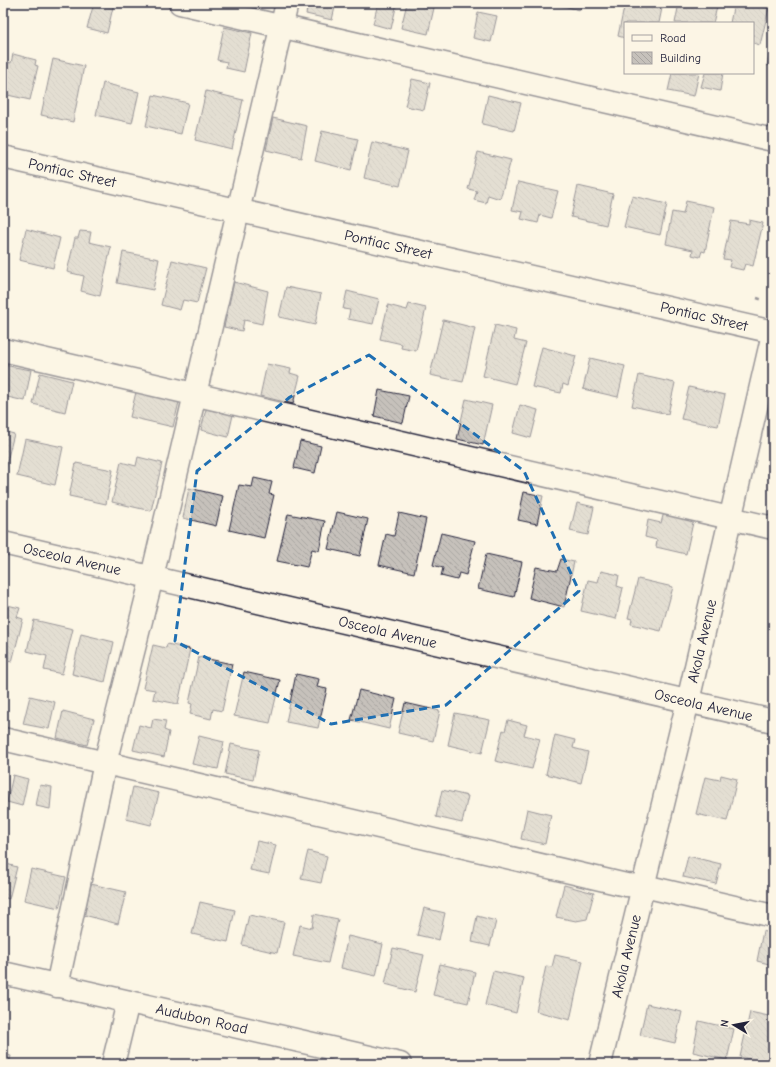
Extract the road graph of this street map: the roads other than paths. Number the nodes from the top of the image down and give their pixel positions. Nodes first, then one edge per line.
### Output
1 (180, 3) edge
2 (287, 3) edge
3 (281, 26) junction
4 (773, 140) edge
5 (3, 157) edge
6 (238, 210) junction
7 (773, 333) edge
8 (3, 350) edge
9 (196, 394) junction
10 (730, 518) junction
11 (773, 528) edge
12 (3, 543) edge
13 (152, 577) junction
14 (688, 701) junction
15 (773, 721) edge
16 (3, 740) edge
17 (105, 764) junction
18 (644, 886) junction
19 (773, 916) edge
20 (3, 973) edge
21 (57, 986) junction
22 (128, 1002) junction
23 (113, 1064) edge
24 (400, 1064) edge
25 (600, 1064) edge

1 - 3 street
2 - 3 street
3 - 4 street
3 - 6 street
5 - 6 street, Pontiac Street
6 - 7 street, Pontiac Street
6 - 9 street
7 - 10 street, Akola Avenue
8 - 9 street
9 - 10 street
9 - 13 street
10 - 11 street
10 - 14 street, Akola Avenue
12 - 13 street, Osceola Avenue
13 - 14 street, Osceola Avenue
13 - 17 street
14 - 15 street, Osceola Avenue
14 - 18 street, Akola Avenue
16 - 17 street
17 - 18 street
17 - 21 street
18 - 19 street
18 - 25 street, Akola Avenue
20 - 21 street, Audubon Road
21 - 22 street, Audubon Road
22 - 23 street
22 - 24 street, Audubon Road

